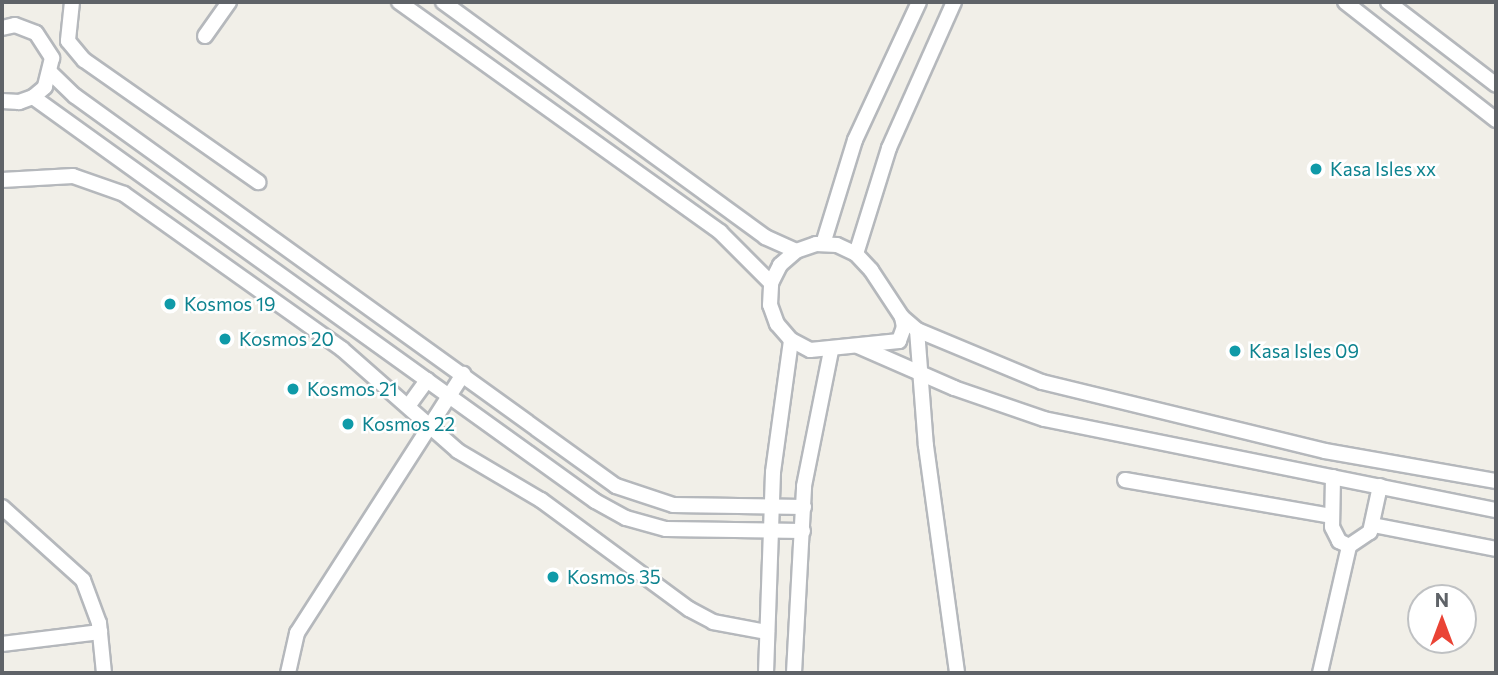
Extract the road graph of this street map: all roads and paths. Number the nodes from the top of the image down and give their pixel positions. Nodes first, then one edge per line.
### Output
1 (72, 2) edge
2 (229, 2) edge
3 (399, 2) edge
4 (443, 2) edge
5 (919, 2) edge
6 (954, 2) edge
7 (1345, 2) edge
8 (1388, 2) edge
9 (2, 14) edge
10 (8, 26) edge
11 (205, 36) dead end
12 (51, 73) junction
13 (1496, 85) edge
14 (33, 97) junction
15 (2, 102) edge
16 (1496, 120) edge
17 (2, 180) edge
18 (258, 182) dead end
19 (823, 244) junction
20 (796, 251) junction
21 (856, 254) junction
22 (771, 284) junction
23 (902, 317) junction
24 (917, 330) junction
25 (790, 340) junction
26 (858, 346) junction
27 (831, 351) junction
28 (917, 373) junction
29 (463, 374) junction
30 (427, 380) junction
31 (449, 395) junction
32 (409, 405) junction
33 (430, 425) junction
34 (1333, 477) junction
35 (1125, 480) dead end
36 (1496, 481) edge
37 (1380, 486) junction
38 (772, 506) junction
39 (2, 507) edge
40 (804, 507) junction
41 (1496, 510) edge
42 (1331, 516) junction
43 (1373, 525) junction
44 (771, 530) junction
45 (803, 531) junction
46 (1349, 547) junction
47 (1496, 549) edge
48 (100, 632) junction
49 (767, 632) junction
50 (2, 644) edge
51 (104, 673) edge
52 (288, 673) edge
53 (766, 673) edge
54 (794, 673) edge
55 (957, 673) edge
56 (1320, 673) edge

1 - 18 street
2 - 11 street
3 - 22 street
4 - 20 street
5 - 19 street
6 - 21 street
7 - 16 street
8 - 13 street
9 - 10 street
10 - 12 street
12 - 14 street
12 - 29 street
14 - 15 street
14 - 30 street
17 - 32 street
19 - 20 street
19 - 21 street
20 - 22 street
21 - 23 street
22 - 25 street
23 - 24 street
23 - 26 street
24 - 28 street
24 - 36 street
25 - 27 street
25 - 38 street
26 - 27 street
26 - 28 street
27 - 40 street
28 - 34 street
28 - 55 street
29 - 31 street
29 - 38 street
30 - 31 street
30 - 32 street
31 - 33 street
31 - 44 street
32 - 33 street
33 - 49 street
33 - 52 street
34 - 37 street
34 - 42 street
35 - 42 street
37 - 41 street
37 - 43 street
38 - 40 street
38 - 44 street
39 - 48 street
40 - 45 street
42 - 46 street
43 - 46 street
43 - 47 street
44 - 45 street
44 - 49 street
45 - 54 street
46 - 56 street
48 - 50 street
48 - 51 street
49 - 53 street

